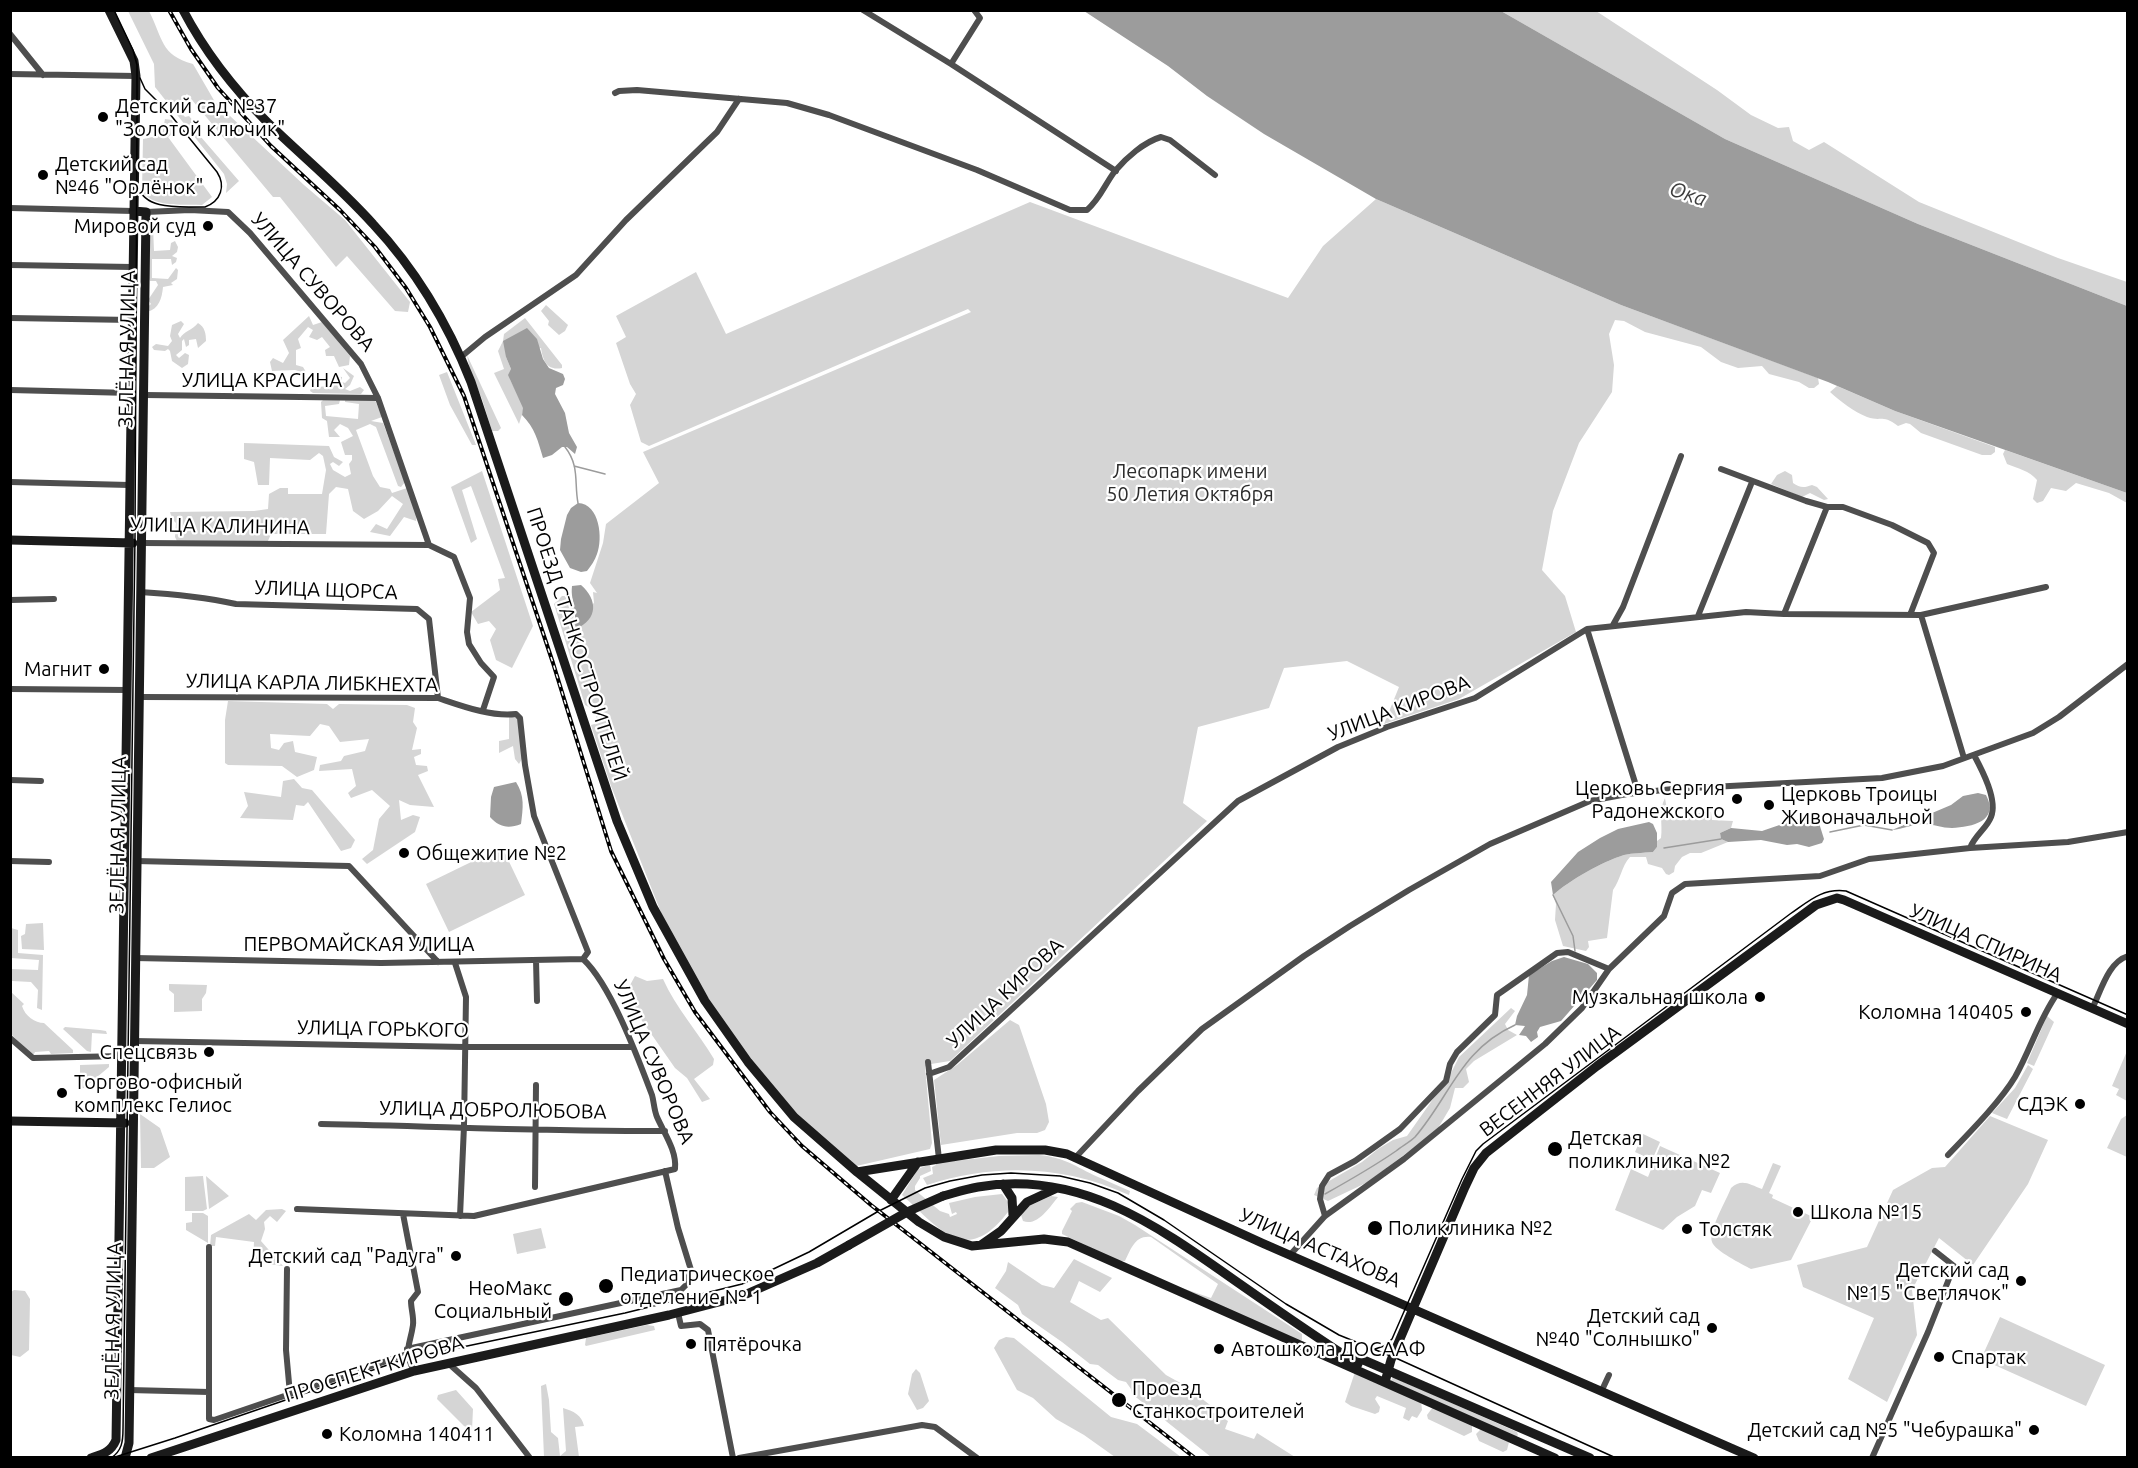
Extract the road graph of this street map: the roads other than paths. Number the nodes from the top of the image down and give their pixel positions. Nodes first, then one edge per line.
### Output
1 (109, 10) edge
2 (183, 10) edge
3 (863, 10) edge
4 (974, 10) edge
5 (10, 34) edge
6 (951, 64) junction
7 (10, 74) edge
8 (43, 75) junction
9 (136, 76) junction
10 (615, 93) dead end
11 (739, 99) junction
12 (1116, 171) junction
13 (1215, 175) dead end
14 (10, 208) edge
15 (133, 212) junction
16 (146, 212) junction
17 (10, 265) edge
18 (132, 267) junction
19 (10, 318) edge
20 (132, 320) junction
21 (461, 357) junction
22 (10, 390) edge
23 (131, 393) junction
24 (145, 395) junction
25 (378, 398) junction
26 (1681, 456) dead end
27 (1721, 469) dead end
28 (10, 482) edge
29 (1752, 482) junction
30 (129, 485) junction
31 (1827, 507) junction
32 (10, 540) edge
33 (128, 543) junction
34 (142, 543) junction
35 (429, 545) junction
36 (2046, 587) dead end
37 (140, 592) junction
38 (10, 600) edge
39 (54, 600) dead end
40 (1784, 614) junction
41 (1910, 615) junction
42 (1921, 615) junction
43 (1698, 616) junction
44 (1613, 625) junction
45 (1587, 629) junction
46 (2127, 664) edge
47 (10, 689) edge
48 (127, 690) junction
49 (139, 697) junction
50 (438, 698) junction
51 (483, 710) junction
52 (1974, 755) junction
53 (1964, 758) junction
54 (10, 780) edge
55 (41, 781) dead end
56 (1638, 792) junction
57 (2127, 832) edge
58 (1970, 848) junction
59 (10, 861) edge
60 (136, 861) junction
61 (49, 862) dead end
62 (1830, 900) joint
63 (588, 952) junction
64 (2127, 956) edge
65 (135, 958) junction
66 (536, 960) junction
67 (584, 960) junction
68 (438, 962) junction
69 (455, 963) junction
70 (1609, 969) junction
71 (595, 970) junction
72 (2057, 994) junction
73 (537, 1001) dead end
74 (2092, 1009) junction
75 (2127, 1024) edge
76 (10, 1038) edge
77 (134, 1041) junction
78 (465, 1047) junction
79 (632, 1047) junction
80 (122, 1056) junction
81 (928, 1062) dead end
82 (929, 1074) junction
83 (536, 1085) dead end
84 (10, 1121) edge
85 (122, 1123) junction
86 (133, 1123) junction
87 (321, 1124) dead end
88 (464, 1126) junction
89 (536, 1131) junction
90 (665, 1131) junction
91 (1948, 1155) dead end
92 (1075, 1158) junction
93 (939, 1159) junction
94 (918, 1162) junction
95 (665, 1171) junction
96 (857, 1172) junction
97 (1003, 1184) junction
98 (535, 1187) dead end
99 (1057, 1188) junction
100 (891, 1200) junction
101 (297, 1209) dead end
102 (403, 1214) junction
103 (1013, 1215) junction
104 (459, 1216) junction
105 (1325, 1216) junction
106 (978, 1246) junction
107 (209, 1247) dead end
108 (1935, 1251) dead end
109 (1290, 1255) junction
110 (288, 1269) dead end
111 (1414, 1308) junction
112 (678, 1312) junction
113 (1333, 1348) junction
114 (407, 1352) junction
115 (447, 1362) junction
116 (1389, 1370) junction
117 (414, 1371) junction
118 (1609, 1374) dead end
119 (1385, 1382) junction
120 (129, 1390) junction
121 (1602, 1390) junction
122 (209, 1392) junction
123 (290, 1394) junction
124 (1526, 1429) junction
125 (1520, 1442) junction
126 (91, 1458) edge
127 (125, 1458) edge
128 (151, 1458) edge
129 (530, 1458) edge
130 (733, 1458) edge
131 (739, 1458) edge
132 (977, 1458) edge
133 (1555, 1458) edge
134 (1590, 1458) edge
135 (1754, 1458) edge
136 (1872, 1458) edge

1 - 9 main road
2 - 21 main road, ПРОЕЗД СТАНКОСТРОИТЕЛЕЙ
3 - 6 street
4 - 6 street
5 - 8 street
6 - 12 street
7 - 8 street
8 - 9 street
9 - 15 main road
10 - 11 street
11 - 12 street
11 - 21 street
12 - 13 street
14 - 15 street
15 - 16 main road
15 - 18 main road, ЗЕЛЁНАЯ УЛИЦА
16 - 24 main road, ЗЕЛЁНАЯ УЛИЦА
16 - 25 street, УЛИЦА СУВОРОВА
17 - 18 street
18 - 20 main road, ЗЕЛЁНАЯ УЛИЦА
19 - 20 street
20 - 23 main road, ЗЕЛЁНАЯ УЛИЦА
21 - 96 main road, ПРОЕЗД СТАНКОСТРОИТЕЛЕЙ
22 - 23 street
23 - 30 main road, ЗЕЛЁНАЯ УЛИЦА
24 - 25 street, УЛИЦА КРАСИНА
24 - 34 main road, ЗЕЛЁНАЯ УЛИЦА
25 - 35 street, УЛИЦА СУВОРОВА
26 - 44 street
27 - 29 street
28 - 30 street
29 - 31 street
29 - 43 street
30 - 33 main road, ЗЕЛЁНАЯ УЛИЦА
31 - 40 street
31 - 41 street
32 - 33 main road, УЛИЦА КАЛИНИНА
33 - 34 main road, УЛИЦА КАЛИНИНА
33 - 48 main road, ЗЕЛЁНАЯ УЛИЦА
34 - 35 street, УЛИЦА КАЛИНИНА
34 - 37 main road, ЗЕЛЁНАЯ УЛИЦА
35 - 51 street
36 - 42 street, УЛИЦА КИРОВА
37 - 49 main road, ЗЕЛЁНАЯ УЛИЦА
37 - 50 street, УЛИЦА ЩОРСА
38 - 39 street
40 - 41 street, УЛИЦА КИРОВА
40 - 43 street, УЛИЦА КИРОВА
41 - 42 street, УЛИЦА КИРОВА
42 - 53 street
43 - 44 street, УЛИЦА КИРОВА
44 - 45 street, УЛИЦА КИРОВА
45 - 56 street
45 - 82 street, УЛИЦА КИРОВА
46 - 52 street
47 - 48 street
48 - 80 main road, ЗЕЛЁНАЯ УЛИЦА
49 - 50 street, УЛИЦА КАРЛА ЛИБКНЕХТА
49 - 60 main road, ЗЕЛЁНАЯ УЛИЦА
50 - 51 street, УЛИЦА КАРЛА ЛИБКНЕХТА
51 - 63 street
52 - 53 street
52 - 58 street
53 - 56 street
54 - 55 street
56 - 92 street
57 - 58 street
58 - 70 street
59 - 61 street
60 - 65 main road, ЗЕЛЁНАЯ УЛИЦА
60 - 68 street
62 - 72 main road, УЛИЦА СПИРИНА
62 - 111 main road, ВЕСЕННЯЯ УЛИЦА
63 - 67 street
63 - 71 street
64 - 74 street
65 - 68 street, ПЕРВОМАЙСКАЯ УЛИЦА
65 - 77 main road, ЗЕЛЁНАЯ УЛИЦА
66 - 67 street, ПЕРВОМАЙСКАЯ УЛИЦА
66 - 69 street, ПЕРВОМАЙСКАЯ УЛИЦА
66 - 73 street
67 - 71 street, УЛИЦА СУВОРОВА
68 - 69 street, ПЕРВОМАЙСКАЯ УЛИЦА
69 - 78 street
70 - 105 street
70 - 105 street
71 - 79 street, УЛИЦА СУВОРОВА
72 - 74 main road, УЛИЦА СПИРИНА
72 - 91 street
74 - 75 main road, УЛИЦА СПИРИНА
76 - 80 street
77 - 78 street, УЛИЦА ГОРЬКОГО
77 - 86 main road, ЗЕЛЁНАЯ УЛИЦА
78 - 79 street, УЛИЦА ГОРЬКОГО
78 - 88 street
79 - 90 street, УЛИЦА СУВОРОВА
80 - 85 main road, ЗЕЛЁНАЯ УЛИЦА
81 - 82 street
82 - 93 street
83 - 89 street
84 - 85 main road
85 - 86 main road
85 - 126 main road, ЗЕЛЁНАЯ УЛИЦА
86 - 120 main road, ЗЕЛЁНАЯ УЛИЦА
87 - 88 street, УЛИЦА ДОБРОЛЮБОВА
88 - 89 street, УЛИЦА ДОБРОЛЮБОВА
88 - 104 street
89 - 90 street, УЛИЦА ДОБРОЛЮБОВА
89 - 98 street
90 - 95 street, УЛИЦА СУВОРОВА
92 - 93 main road, УЛИЦА АСТАХОВА
92 - 109 main road, УЛИЦА АСТАХОВА
93 - 94 main road, УЛИЦА АСТАХОВА
94 - 96 main road, УЛИЦА АСТАХОВА
94 - 100 main road
95 - 104 street
95 - 114 street
96 - 100 main road, ПРОЕЗД СТАНКОСТРОИТЕЛЕЙ
97 - 99 main road
97 - 103 main road
97 - 112 main road, ПРОСПЕКТ КИРОВА, bridge
99 - 103 main road
99 - 113 main road
100 - 106 main road, ПРОЕЗД СТАНКОСТРОИТЕЛЕЙ
101 - 102 street
102 - 104 street
102 - 114 street
103 - 106 main road
105 - 109 street
106 - 119 main road
107 - 122 street
108 - 136 street
109 - 111 main road, УЛИЦА АСТАХОВА
110 - 123 street
111 - 116 main road, ВЕСЕННЯЯ УЛИЦА
111 - 121 main road, УЛИЦА АСТАХОВА
112 - 115 main road, ПРОСПЕКТ КИРОВА
112 - 130 street
113 - 116 main road
113 - 119 main road
114 - 117 street
114 - 123 street
115 - 117 main road, ПРОСПЕКТ КИРОВА
115 - 129 street
116 - 119 main road, ВЕСЕННЯЯ УЛИЦА
116 - 124 main road
117 - 128 main road, ПРОСПЕКТ КИРОВА
118 - 121 street
119 - 125 main road
120 - 122 street
120 - 127 main road, ЗЕЛЁНАЯ УЛИЦА
121 - 135 main road, УЛИЦА АСТАХОВА
122 - 123 street
124 - 125 main road
124 - 134 main road
125 - 133 main road
131 - 132 street

